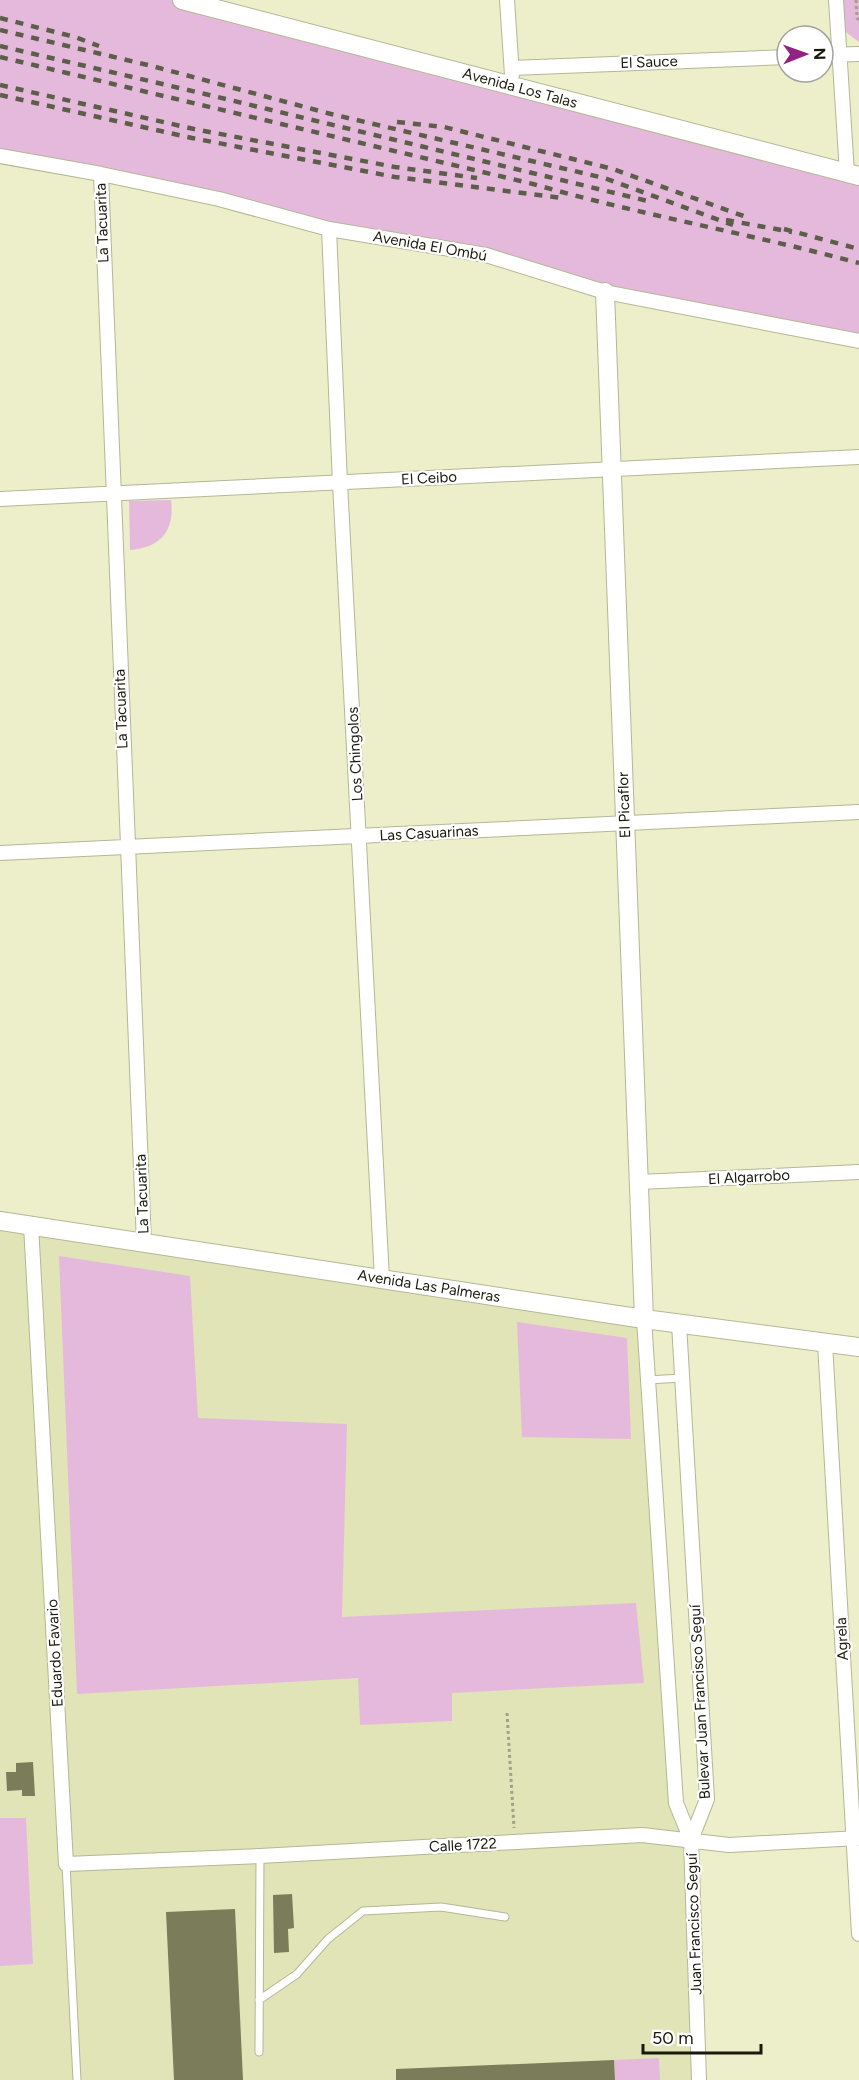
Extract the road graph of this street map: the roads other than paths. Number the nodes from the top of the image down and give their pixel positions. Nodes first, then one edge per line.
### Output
1 (182, 0) edge
2 (507, 0) edge
3 (836, 0) edge
4 (859, 54) edge
5 (835, 55) edge
6 (840, 55) junction
7 (775, 58) edge
8 (512, 77) junction
9 (0, 156) edge
10 (101, 174) junction
11 (853, 174) edge
12 (329, 229) junction
13 (605, 292) junction
14 (859, 341) edge
15 (859, 457) edge
16 (612, 470) junction
17 (340, 483) junction
18 (113, 494) junction
19 (0, 499) edge
20 (859, 812) edge
21 (625, 823) junction
22 (359, 836) junction
23 (127, 847) junction
24 (0, 853) edge
25 (859, 1172) edge
26 (639, 1182) junction
27 (0, 1221) edge
28 (32, 1225) junction
29 (144, 1243) junction
30 (382, 1279) junction
31 (644, 1319) junction
32 (679, 1324) junction
33 (825, 1343) junction
34 (859, 1347) edge
35 (682, 1378) junction
36 (647, 1380) junction
37 (856, 1838) edge
38 (691, 1840) junction
39 (260, 1856) junction
40 (66, 1864) junction
41 (505, 1917) dead end
42 (859, 1934) edge
43 (258, 2000) junction
44 (259, 2052) dead end
45 (77, 2080) edge
46 (699, 2080) edge

1 - 8 main road, Avenida Los Talas
2 - 8 street
3 - 6 street
4 - 6 street
5 - 6 street
6 - 11 street
7 - 8 street, El Sauce
8 - 11 main road, Avenida Los Talas
9 - 10 street, Avenida El Ombú
10 - 12 street, Avenida El Ombú
10 - 18 street, La Tacuarita
12 - 13 street, Avenida El Ombú
12 - 17 street, Los Chingolos
13 - 14 street, Avenida El Ombú
13 - 16 main road, El Picaflor
15 - 16 street, El Ceibo
16 - 17 street, El Ceibo
16 - 21 main road, El Picaflor
17 - 18 street, El Ceibo
17 - 22 street, Los Chingolos
18 - 19 street, El Ceibo
18 - 23 street, La Tacuarita
20 - 21 street, Las Casuarinas
21 - 22 street, Las Casuarinas
21 - 26 main road, El Picaflor
22 - 23 street, Las Casuarinas
22 - 30 street, Los Chingolos
23 - 24 street, Las Casuarinas
23 - 29 street, La Tacuarita
25 - 26 street, El Algarrobo
26 - 31 main road, El Picaflor
27 - 28 main road, Avenida Las Palmeras
28 - 29 main road, Avenida Las Palmeras
28 - 40 street, Eduardo Favario
29 - 30 main road, Avenida Las Palmeras
30 - 31 main road, Avenida Las Palmeras
31 - 32 main road, Avenida Las Palmeras
31 - 36 street, Bulevar Juan Francisco Seguí
32 - 33 main road, Avenida Las Palmeras
32 - 35 street, Bulevar Juan Francisco Seguí
33 - 34 main road, Avenida Las Palmeras
33 - 37 street, Agrela
35 - 36 lane
35 - 38 street, Bulevar Juan Francisco Seguí
36 - 38 street, Bulevar Juan Francisco Seguí
37 - 38 street, Calle 1722
37 - 42 street, Agrela
38 - 39 street, Calle 1722
38 - 46 street, Juan Francisco Seguí
39 - 40 street, Calle 1722
39 - 43 lane
40 - 45 lane, Eduardo Favario
41 - 43 lane
43 - 44 lane

